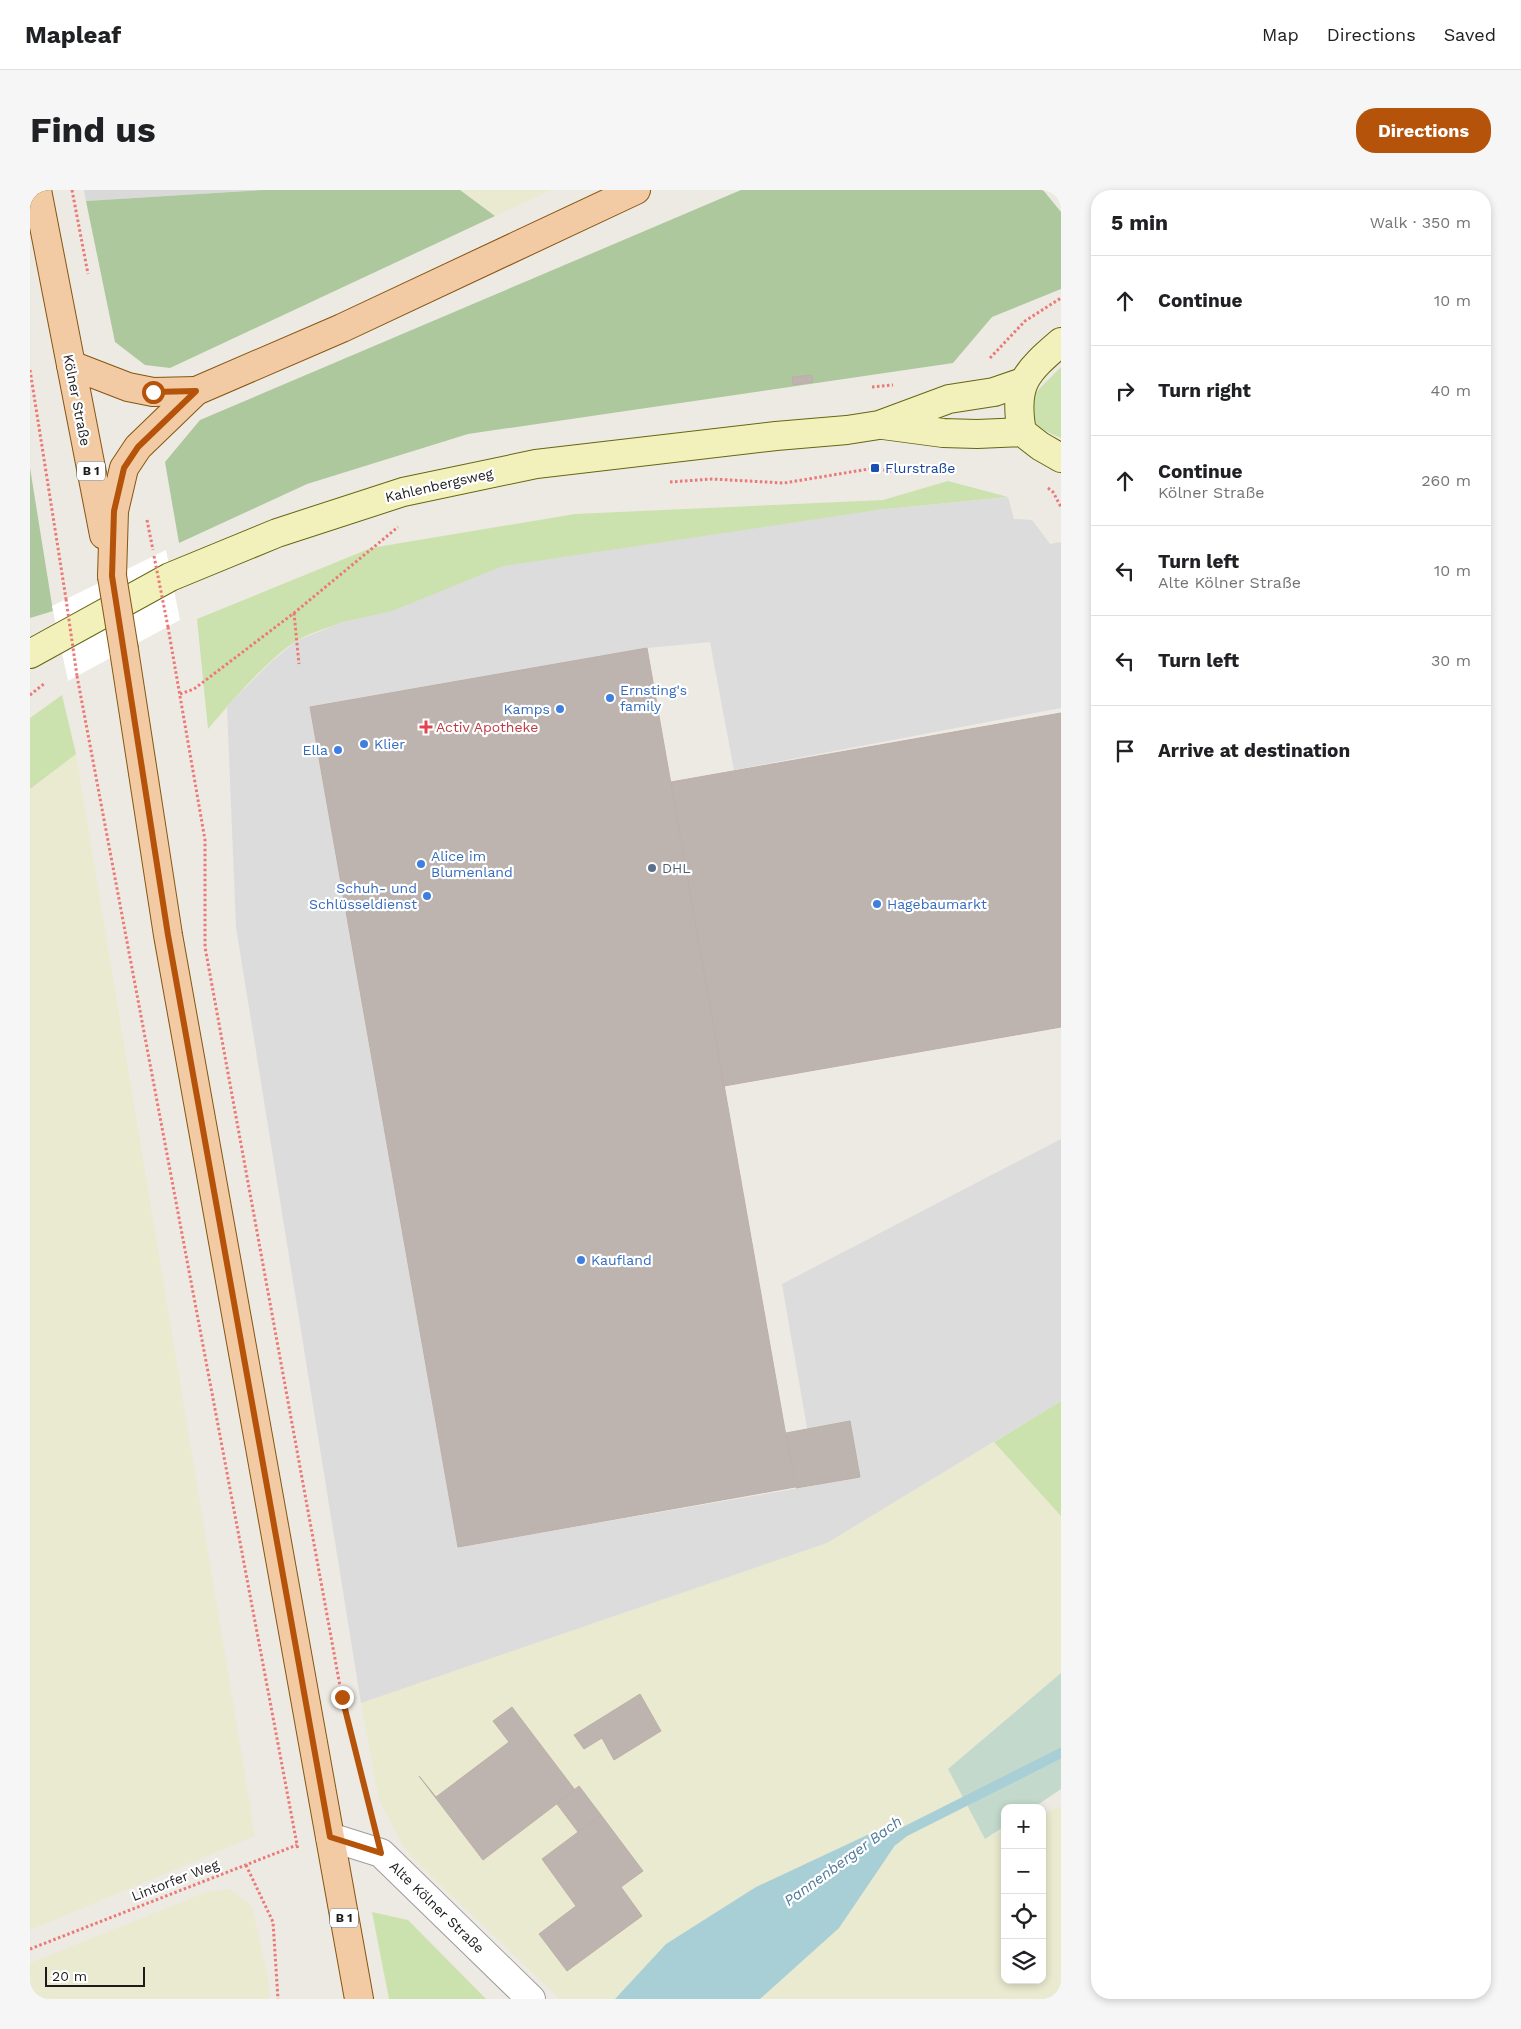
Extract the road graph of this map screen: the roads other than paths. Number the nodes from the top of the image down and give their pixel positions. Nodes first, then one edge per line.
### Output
1 (37, 190) edge
2 (636, 190) edge
3 (1061, 342) edge
4 (71, 364) junction
5 (1023, 382) junction
6 (196, 391) junction
7 (879, 425) junction
8 (1022, 432) junction
9 (1061, 458) edge
10 (112, 576) junction
11 (30, 654) edge
12 (330, 1837) junction
13 (359, 1999) edge
14 (531, 1999) edge

1 - 4 main road, Kölner Straße / B 1
2 - 6 main road
3 - 5 main road
4 - 6 main road
4 - 10 main road, Kölner Straße / B 1
5 - 7 main road, Kahlenbergsweg
5 - 8 main road
6 - 10 main road
7 - 8 main road, Kahlenbergsweg
7 - 11 main road, Kahlenbergsweg
8 - 9 main road
10 - 12 main road, Kölner Straße / B 1, bridge
12 - 13 main road, Kölner Straße / B 1
12 - 14 street, Alte Kölner Straße

